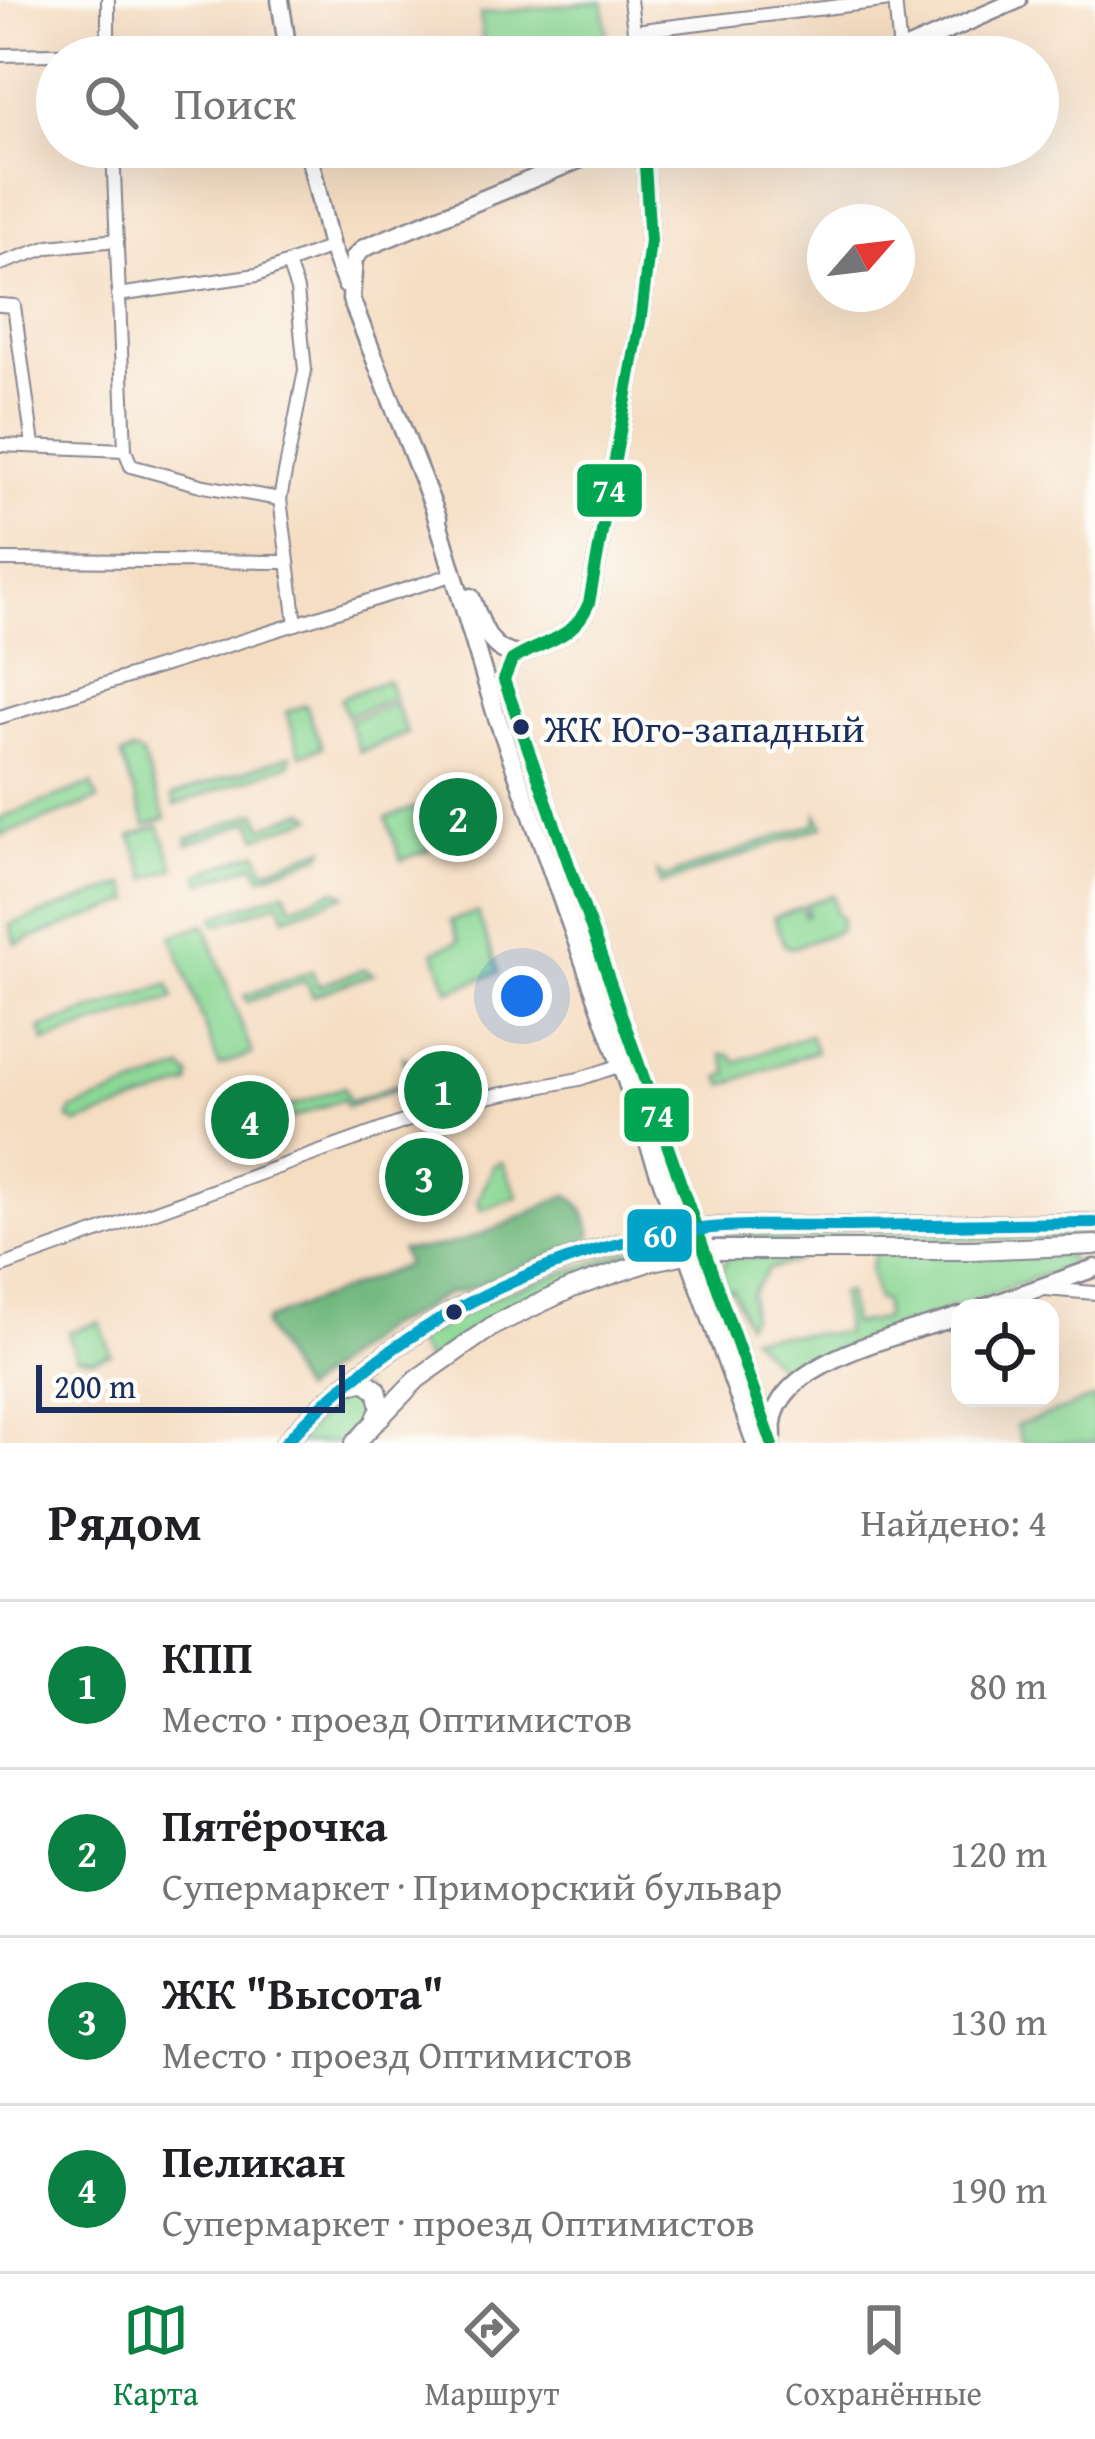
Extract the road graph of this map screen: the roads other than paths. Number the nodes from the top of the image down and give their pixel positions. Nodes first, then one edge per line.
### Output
1 (108, 0) edge
2 (280, 0) edge
3 (630, 0) edge
4 (893, 0) edge
5 (1018, 0) edge
6 (108, 36) edge
7 (286, 36) edge
8 (894, 36) edge
9 (937, 36) edge
10 (0, 55) edge
11 (36, 55) edge
12 (113, 168) edge
13 (312, 168) edge
14 (558, 168) edge
15 (646, 170) edge
16 (325, 223) junction
17 (117, 240) junction
18 (331, 247) junction
19 (364, 248) junction
20 (0, 264) edge
21 (288, 264) junction
22 (118, 295) junction
23 (351, 299) junction
24 (0, 305) edge
25 (0, 445) edge
26 (33, 445) junction
27 (124, 450) junction
28 (280, 499) junction
29 (435, 512) junction
30 (0, 560) edge
31 (287, 562) junction
32 (446, 577) dead end
33 (296, 624) junction
34 (519, 655) junction
35 (503, 709) junction
36 (0, 717) edge
37 (630, 1062) junction
38 (1095, 1223) edge
39 (699, 1229) junction
40 (678, 1233) junction
41 (1095, 1245) edge
42 (695, 1252) junction
43 (0, 1267) edge
44 (1092, 1269) edge
45 (1038, 1289) junction
46 (1095, 1293) edge
47 (1009, 1299) edge
48 (951, 1319) edge
49 (394, 1348) junction
50 (417, 1378) junction
51 (347, 1383) junction
52 (376, 1419) junction
53 (285, 1443) edge
54 (355, 1443) edge
55 (755, 1443) edge
56 (773, 1443) edge

1 - 6 street
2 - 7 main road
3 - 4 street
4 - 8 street
5 - 9 main road
10 - 11 street
12 - 17 street
13 - 16 main road
14 - 19 main road
15 - 34 main road
16 - 18 main road
16 - 19 main road
17 - 20 street
17 - 22 street
18 - 21 street
18 - 23 main road
19 - 23 main road
21 - 22 street
21 - 28 street
22 - 27 street
23 - 29 main road
24 - 26 street
25 - 26 street
26 - 27 street
27 - 28 street
28 - 31 street
29 - 34 main road
29 - 35 main road
30 - 31 street
31 - 33 street
32 - 33 street
33 - 36 street
34 - 35 main road
35 - 37 main road
37 - 39 main road
37 - 40 main road
37 - 43 street
38 - 39 main road
39 - 40 main road
39 - 42 main road
40 - 42 main road
40 - 49 main road
41 - 42 main road
42 - 50 main road
42 - 55 main road
42 - 56 main road
44 - 45 main road
44 - 46 street
45 - 46 street
45 - 47 main road
48 - 56 main road
49 - 50 main road
49 - 51 main road
50 - 52 main road
51 - 52 main road
51 - 53 main road
52 - 54 main road

